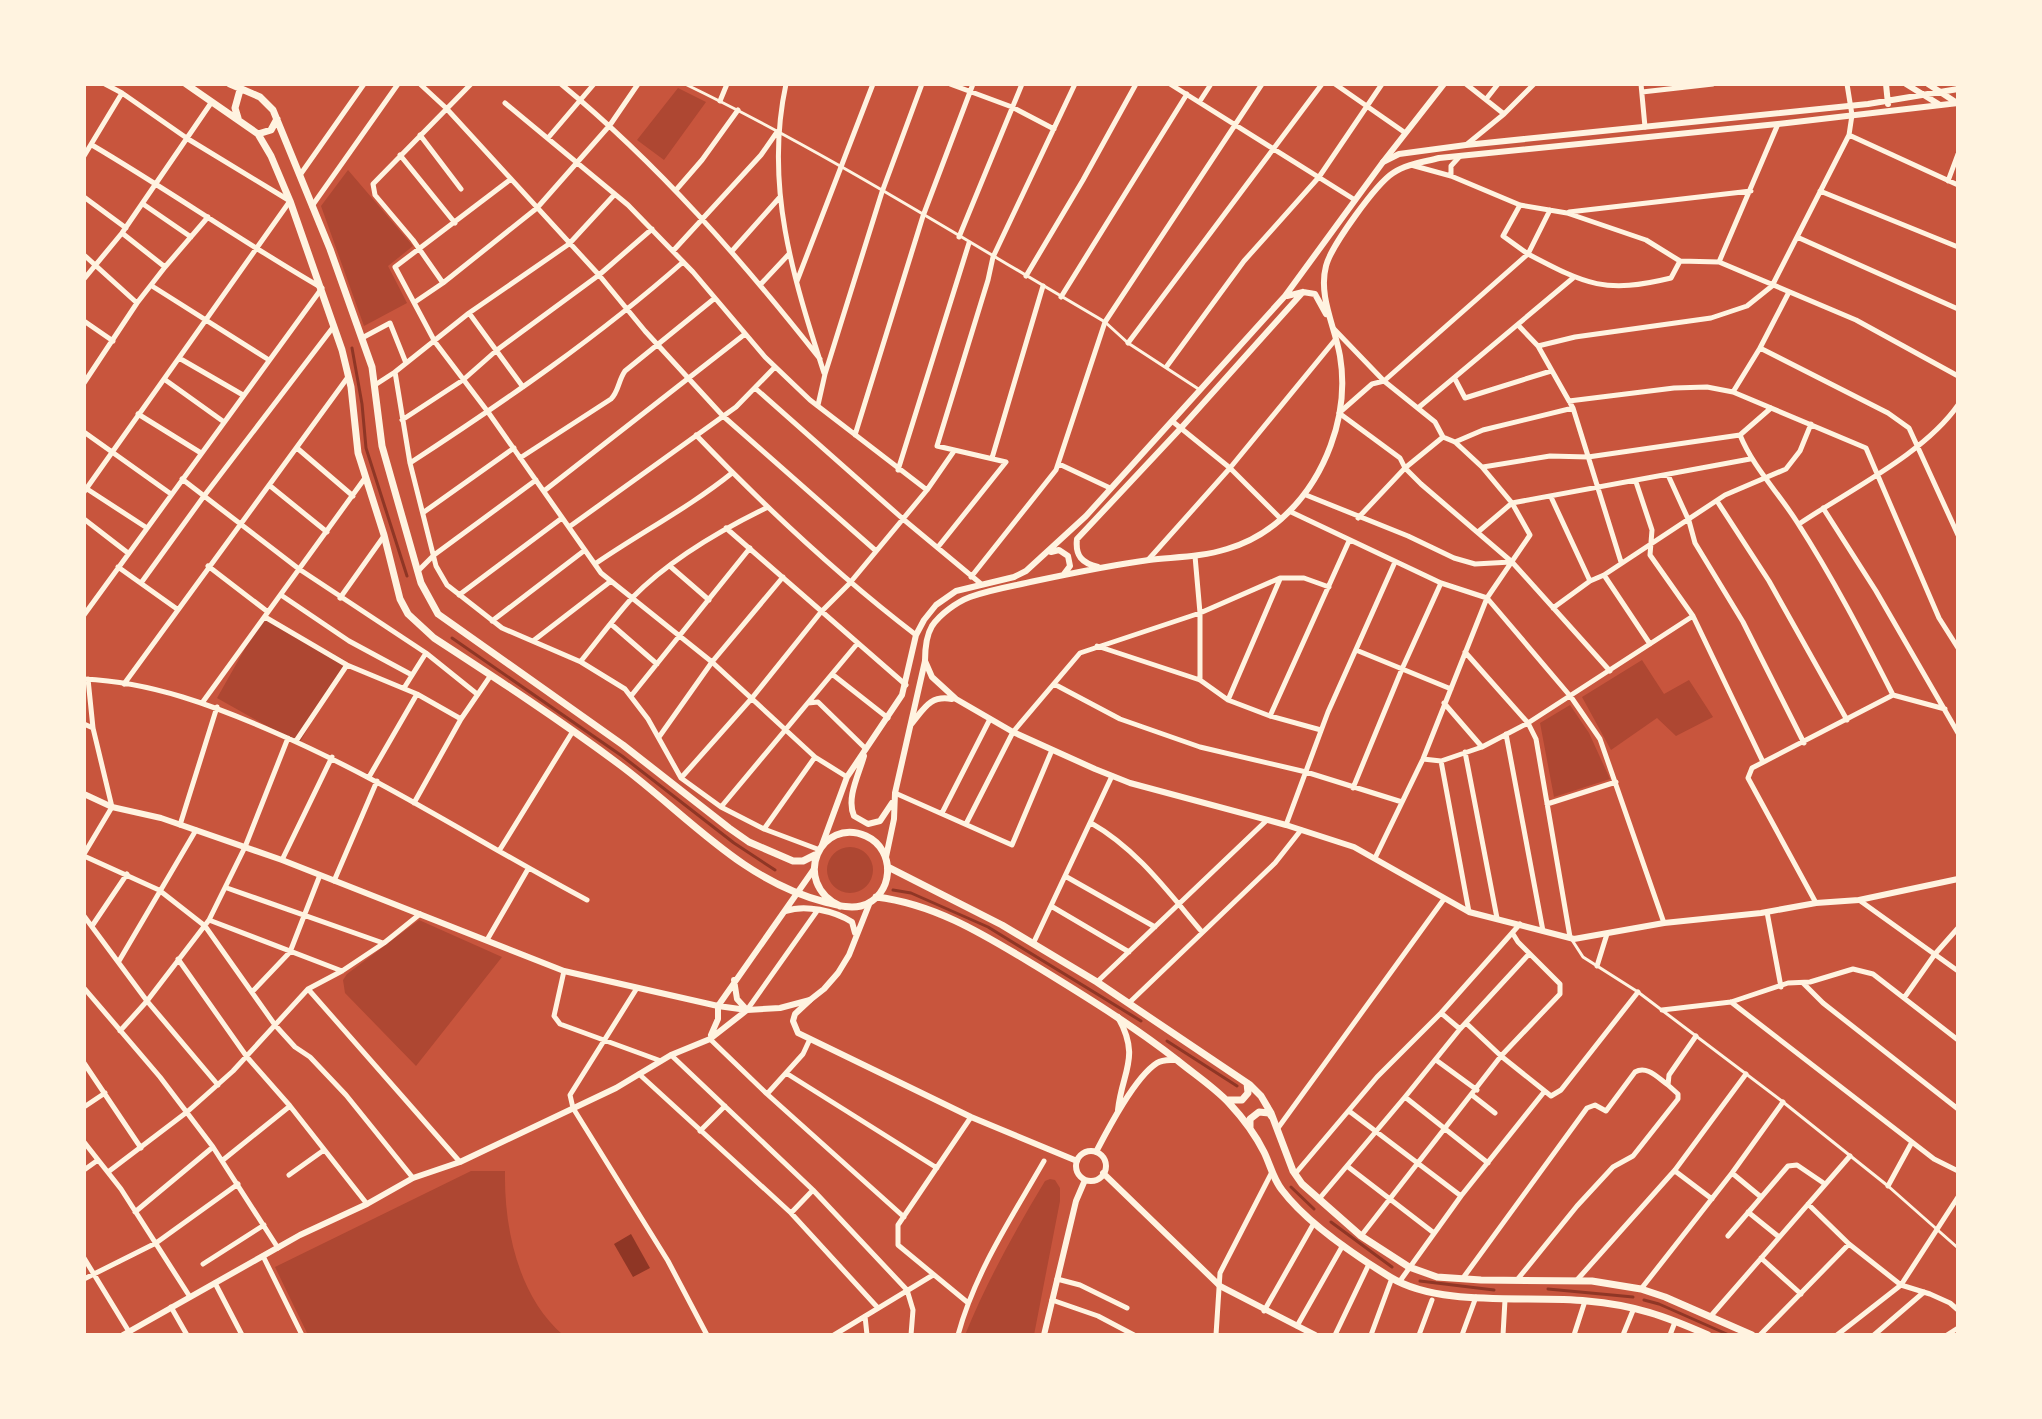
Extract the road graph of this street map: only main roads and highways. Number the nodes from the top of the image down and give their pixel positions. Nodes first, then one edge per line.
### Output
1 (186, 84) edge
2 (230, 84) edge
3 (1444, 84) edge
4 (1886, 84) edge
5 (1906, 84) edge
6 (1928, 84) edge
7 (240, 87) edge
8 (1958, 89) edge
9 (1943, 92) junction
10 (1925, 94) junction
11 (1888, 101) junction
12 (1958, 103) edge
13 (1942, 106) junction
14 (1888, 111) junction
15 (277, 119) junction
16 (239, 120) junction
17 (258, 134) junction
18 (1383, 162) junction
19 (1303, 292) junction
20 (1285, 296) junction
21 (1331, 325) junction
22 (1043, 556) junction
23 (1102, 568) junction
24 (1061, 576) junction
25 (925, 661) junction
26 (956, 699) junction
27 (912, 723) junction
28 (866, 749) junction
29 (895, 793) junction
30 (84, 794) edge
31 (820, 850) junction
32 (886, 857) junction
33 (888, 867) junction
34 (814, 869) junction
35 (1958, 879) edge
36 (797, 895) junction
37 (873, 900) junction
38 (840, 906) junction
39 (784, 913) junction
40 (854, 940) junction
41 (734, 980) junction
42 (810, 1000) junction
43 (718, 1006) junction
44 (747, 1010) junction
45 (1116, 1014) junction
46 (710, 1039) junction
47 (1179, 1061) junction
48 (1247, 1083) junction
49 (1225, 1099) junction
50 (1117, 1112) junction
51 (1273, 1119) junction
52 (1250, 1128) junction
53 (1051, 1152) junction
54 (1096, 1152) junction
55 (1044, 1161) road end
56 (1077, 1161) junction
57 (1103, 1173) junction
58 (1085, 1180) junction
59 (127, 1334) edge
60 (1044, 1335) edge
61 (1315, 1335) edge
62 (1708, 1335) edge
63 (1752, 1335) edge

1 - 16 main road
2 - 7 main road
3 - 18 main road
4 - 11 main road
5 - 10 main road
6 - 9 main road
7 - 15 main road
7 - 16 main road
8 - 9 main road
9 - 10 main road
9 - 12 main road
10 - 11 main road
10 - 13 main road
11 - 14 main road
11 - 18 main road
12 - 13 main road
13 - 14 main road
14 - 21 main road
15 - 17 main road
15 - 31 main road
16 - 17 main road
17 - 36 main road
18 - 20 main road
19 - 20 main road
19 - 21 main road
19 - 23 main road
20 - 22 main road
21 - 23 main road
22 - 24 main road
22 - 28 main road
23 - 24 main road
24 - 25 main road
25 - 26 main road
25 - 27 main road
26 - 27 main road
26 - 35 main road
27 - 29 main road
28 - 29 main road
28 - 31 main road
29 - 32 main road
30 - 43 main road
31 - 32 main road
31 - 34 main road
32 - 33 main road
33 - 37 main road
33 - 48 main road
34 - 36 main road
34 - 38 main road
36 - 38 main road
36 - 39 main road
37 - 38 main road
37 - 40 main road
37 - 45 main road
39 - 40 main road
39 - 41 main road
40 - 42 main road
41 - 43 main road
41 - 44 main road
42 - 44 main road
42 - 53 main road
43 - 44 main road
43 - 46 main road
44 - 46 main road
45 - 47 main road
45 - 50 main road
46 - 59 main road
47 - 49 main road
47 - 50 main road
48 - 49 main road
48 - 51 main road
49 - 52 main road
50 - 54 main road
51 - 52 main road
51 - 63 main road
52 - 62 main road
53 - 55 main road
53 - 56 main road
54 - 56 main road
54 - 57 main road
56 - 58 main road
57 - 58 main road
57 - 61 main road
58 - 60 main road

